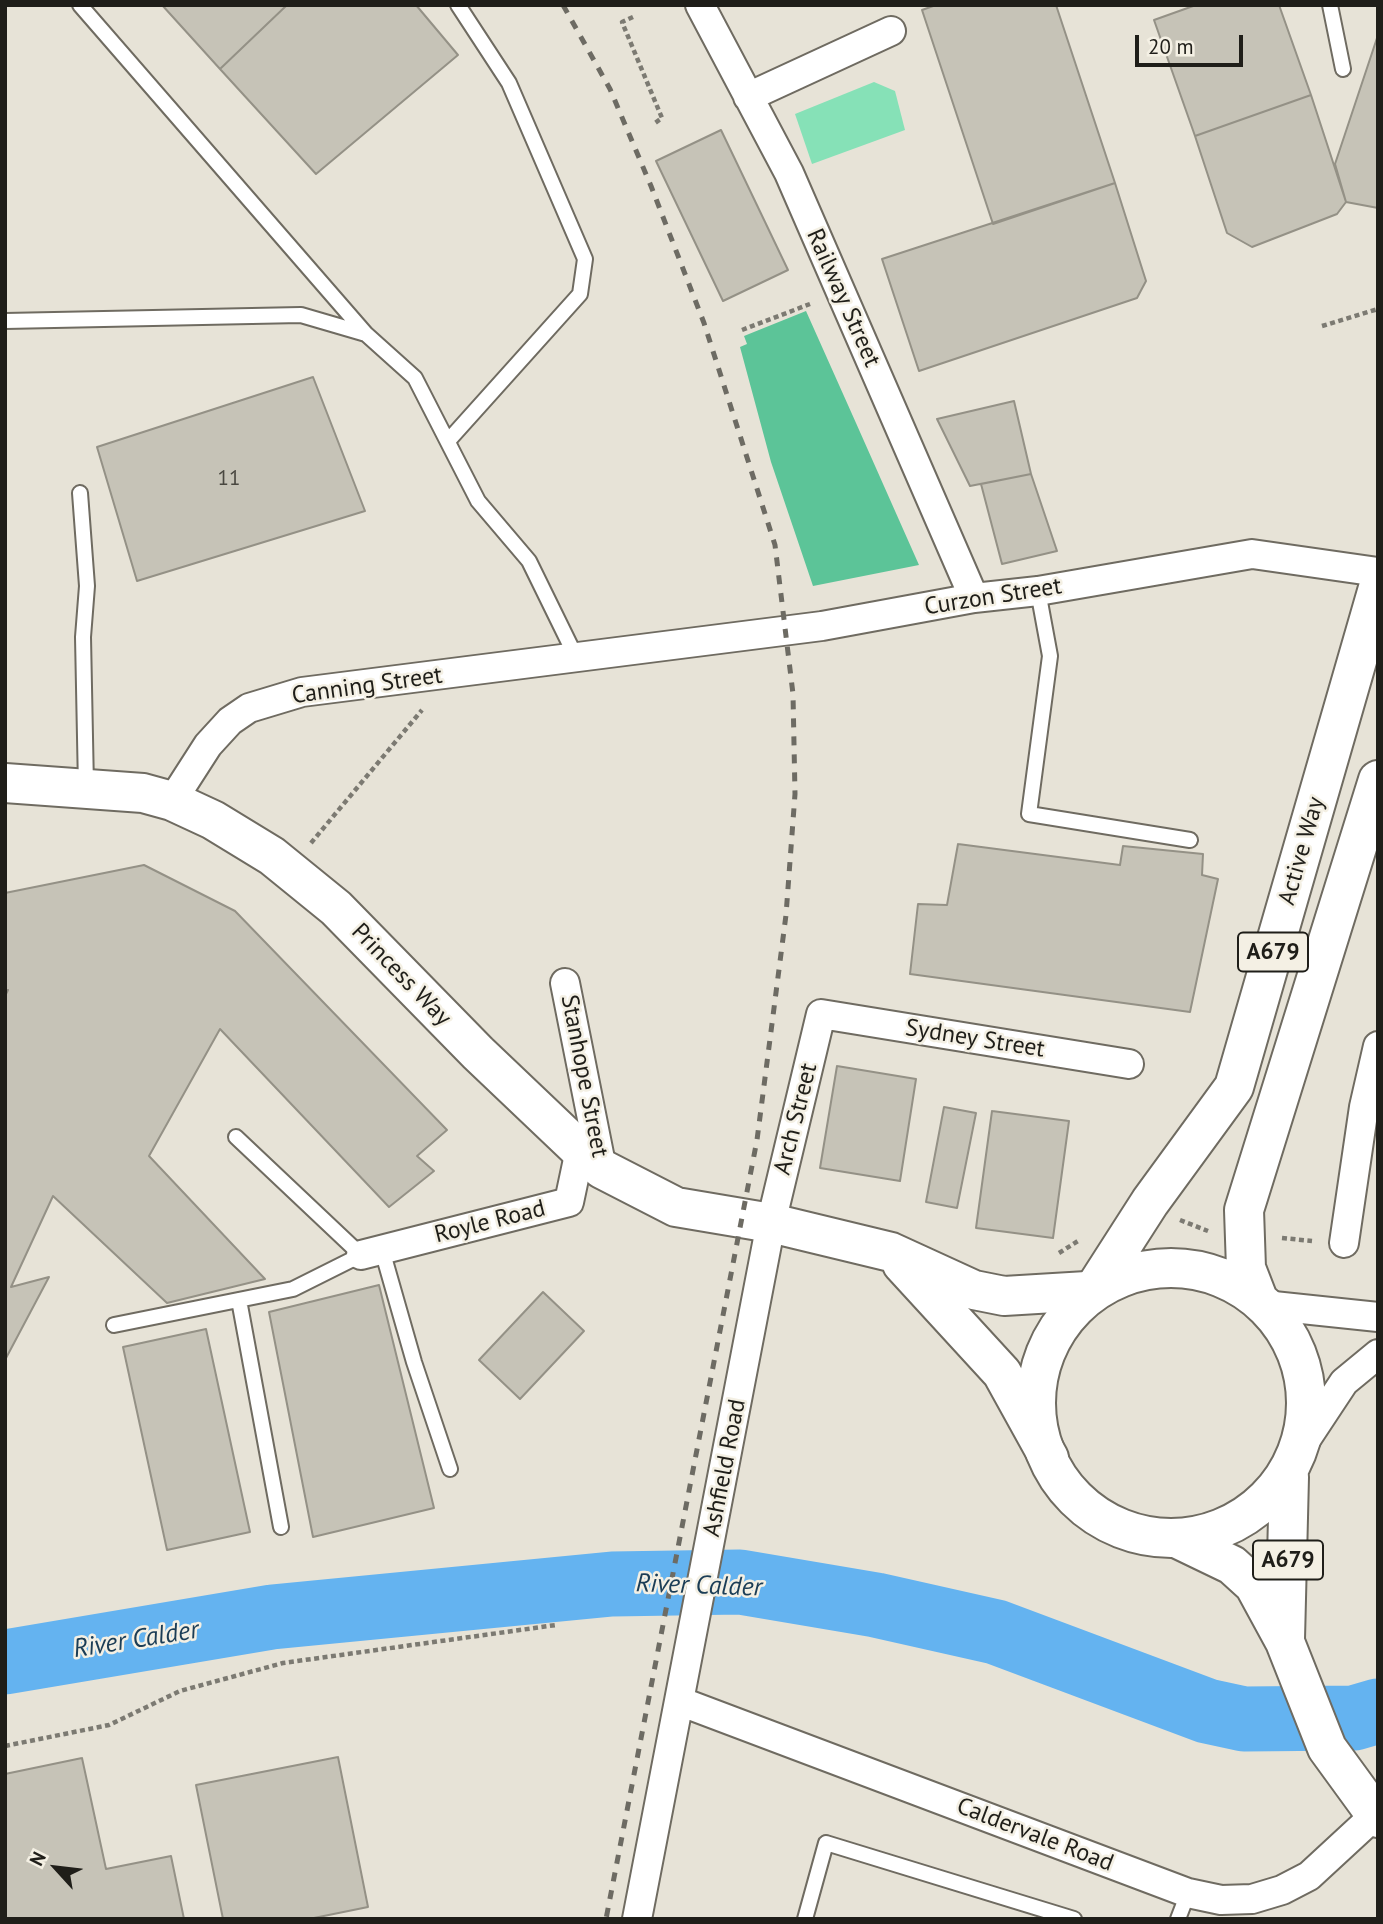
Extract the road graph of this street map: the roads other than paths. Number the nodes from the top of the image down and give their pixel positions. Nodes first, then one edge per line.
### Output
1 (80, 5) edge
2 (458, 5) edge
3 (700, 5) edge
4 (1330, 5) edge
5 (891, 31) dead end
6 (1343, 69) dead end
7 (748, 97) junction
8 (5, 321) edge
9 (366, 334) junction
10 (448, 441) junction
11 (80, 493) dead end
12 (1378, 572) edge
13 (1378, 588) edge
14 (1038, 591) junction
15 (974, 598) junction
16 (607, 652) joint
17 (576, 657) junction
18 (1378, 780) edge
19 (5, 783) edge
20 (86, 787) junction
21 (172, 801) junction
22 (1190, 841) dead end
23 (565, 983) dead end
24 (821, 1014) joint
25 (1378, 1046) edge
26 (1129, 1064) dead end
27 (236, 1137) dead end
28 (591, 1160) junction
29 (771, 1223) junction
30 (1344, 1243) dead end
31 (891, 1252) junction
32 (371, 1253) junction
33 (1093, 1287) junction
34 (239, 1300) junction
35 (1261, 1302) junction
36 (1378, 1317) edge
37 (114, 1325) dead end
38 (1378, 1354) edge
39 (1049, 1458) junction
40 (1295, 1462) junction
41 (450, 1469) dead end
42 (281, 1527) dead end
43 (1178, 1539) junction
44 (1285, 1642) junction
45 (679, 1702) junction
46 (1376, 1816) edge
47 (1183, 1906) edge
48 (637, 1919) edge
49 (805, 1919) edge
50 (1074, 1919) edge

1 - 9 lane
2 - 10 lane
3 - 7 street, Railway Street
4 - 6 lane
5 - 7 street
7 - 15 street, Railway Street
8 - 9 lane
9 - 10 lane
10 - 17 lane
11 - 20 lane
12 - 14 street, Curzon Street
13 - 33 main road, Active Way / A679
14 - 15 street, Curzon Street
14 - 22 lane
15 - 16 street, Curzon Street
16 - 17 street, Canning Street
17 - 21 street, Canning Street
18 - 35 main road, Active Way / A679
19 - 20 main road, Princess Way
20 - 21 main road, Princess Way
21 - 28 main road, Princess Way
23 - 28 street, Stanhope Street
24 - 26 street, Sydney Street
24 - 29 street, Arch Street
25 - 30 street
27 - 32 lane
28 - 29 main road, Princess Way
28 - 32 street, Royle Road
29 - 31 main road
29 - 45 street, Ashfield Road
31 - 33 main road
31 - 39 main road
32 - 34 lane
32 - 41 lane
33 - 35 main road, A679
33 - 39 main road, A679
34 - 37 lane
34 - 42 lane
35 - 36 street
35 - 40 main road, A679
38 - 40 street
39 - 43 main road, A679
40 - 43 main road, A679
40 - 44 main road, A679
43 - 44 main road, A679
44 - 46 main road, A679
45 - 47 street, Caldervale Road
45 - 48 street, Ashfield Road
46 - 47 street, Caldervale Road
49 - 50 lane

